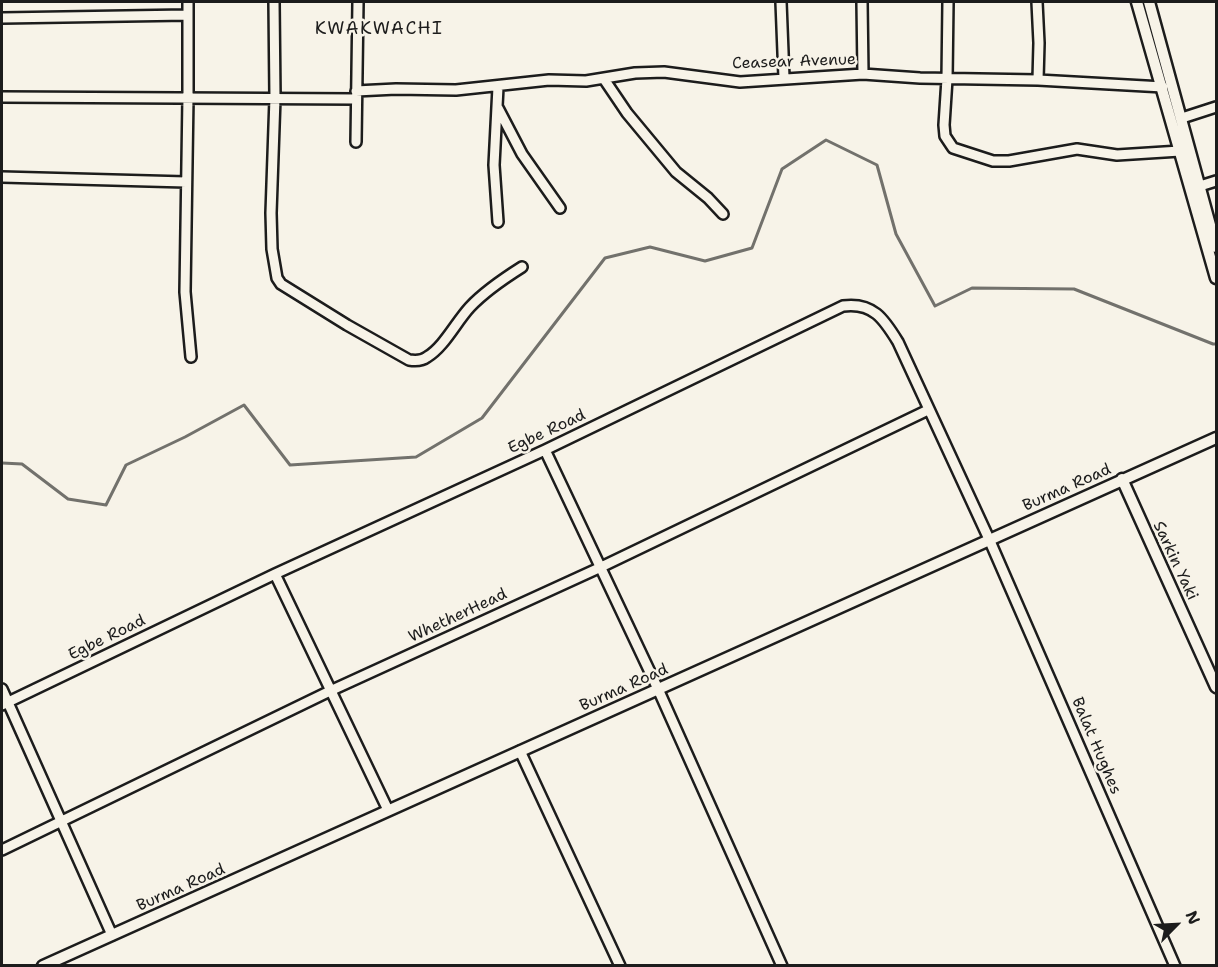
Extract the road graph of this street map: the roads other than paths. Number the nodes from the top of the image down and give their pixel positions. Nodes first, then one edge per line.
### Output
1 (188, 2) edge
2 (274, 2) edge
3 (358, 2) edge
4 (781, 2) edge
5 (862, 2) edge
6 (948, 2) edge
7 (1037, 2) edge
8 (1137, 2) edge
9 (1149, 2) edge
10 (187, 15) junction
11 (2, 18) edge
12 (863, 74) junction
13 (784, 78) junction
14 (604, 79) junction
15 (947, 79) junction
16 (1038, 80) junction
17 (498, 87) junction
18 (1163, 87) junction
19 (356, 95) junction
20 (188, 97) junction
21 (2, 98) edge
22 (275, 98) junction
23 (497, 106) junction
24 (1216, 107) edge
25 (1182, 118) junction
26 (356, 142) dead end
27 (1180, 151) junction
28 (2, 177) edge
29 (1216, 181) edge
30 (186, 182) junction
31 (1200, 186) junction
32 (561, 208) dead end
33 (723, 214) dead end
34 (498, 222) dead end
35 (1216, 247) edge
36 (522, 267) dead end
37 (1216, 278) edge
38 (190, 357) dead end
39 (928, 410) junction
40 (1216, 438) edge
41 (545, 450) junction
42 (1122, 479) junction
43 (989, 539) junction
44 (599, 568) junction
45 (275, 574) junction
46 (1216, 687) edge
47 (2, 689) edge
48 (658, 689) junction
49 (330, 691) junction
50 (4, 704) edge
51 (520, 751) junction
52 (388, 810) junction
53 (61, 821) junction
54 (2, 850) edge
55 (112, 935) junction
56 (44, 966) edge
57 (620, 966) edge
58 (782, 966) edge
59 (1175, 966) edge

1 - 10 street
2 - 22 street
3 - 19 street
4 - 13 street
5 - 12 street
6 - 15 street
7 - 16 street
8 - 18 street
9 - 25 street
10 - 11 street
10 - 20 street
12 - 13 street, Ceasear Avenue
12 - 15 street, Ceasear Avenue
13 - 14 street, Ceasear Avenue
14 - 17 street, Ceasear Avenue
14 - 33 street
15 - 16 street, Ceasear Avenue
15 - 27 street
16 - 18 street, Ceasear Avenue
17 - 19 street, Ceasear Avenue
17 - 23 street
18 - 27 street
19 - 22 street, Ceasear Avenue
19 - 26 street
20 - 21 street, Ceasear Avenue
20 - 22 street, Ceasear Avenue
20 - 30 street
22 - 36 street
23 - 32 street
23 - 34 street
24 - 25 street
25 - 31 street
27 - 37 street
28 - 30 street
29 - 31 street
30 - 38 street
31 - 35 street
39 - 41 street, Egbe Road
39 - 43 street, Egbe Road
39 - 44 street, WhetherHead
40 - 42 street, Burma Road
41 - 44 street
41 - 45 street, Egbe Road
42 - 43 street, Burma Road
42 - 46 street, Sarkin Yaki
43 - 48 street, Burma Road
43 - 59 street, Balat Hughes
44 - 48 street
44 - 49 street, WhetherHead
45 - 49 street
45 - 50 street, Egbe Road
47 - 50 street
48 - 51 street, Burma Road
48 - 58 street
49 - 52 street
49 - 53 street, WhetherHead
50 - 53 street
51 - 52 street, Burma Road
51 - 57 street
52 - 55 street, Burma Road
53 - 54 street, WhetherHead
53 - 55 street
55 - 56 street, Burma Road

